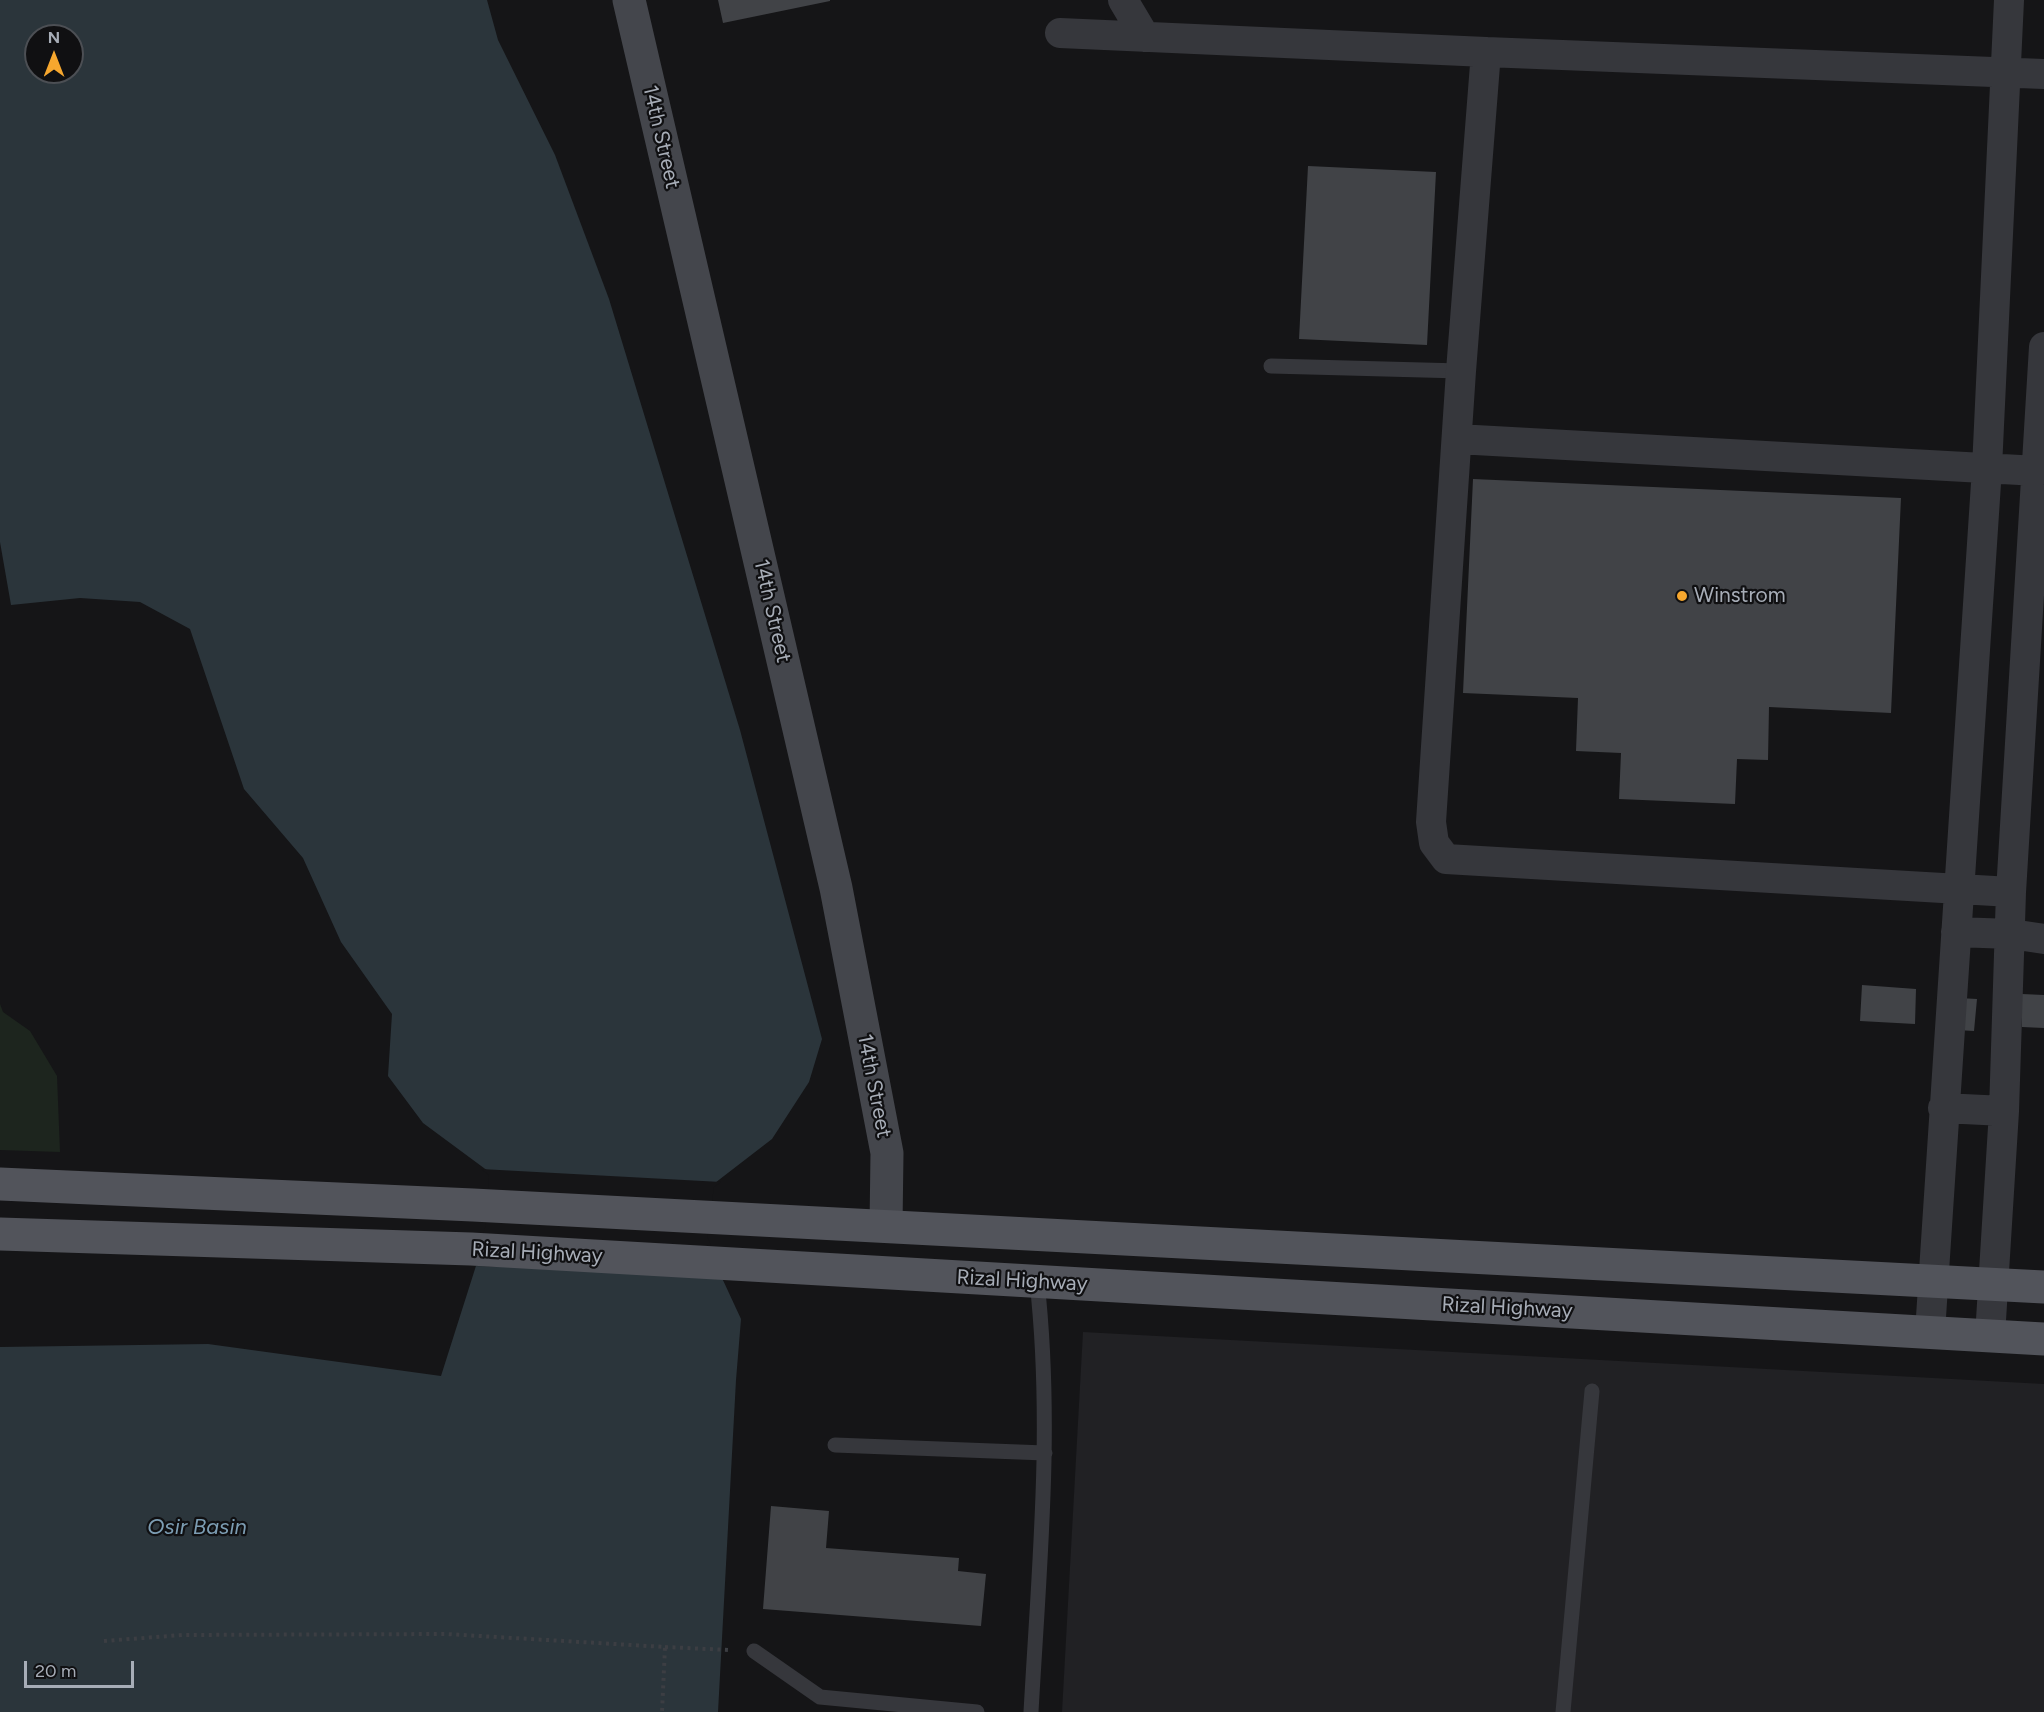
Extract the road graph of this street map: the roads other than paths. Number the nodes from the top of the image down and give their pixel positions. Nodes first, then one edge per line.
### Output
1 (629, 0) edge
2 (1123, 0) edge
3 (2009, 0) edge
4 (1059, 33) dead end
5 (1145, 37) junction
6 (1486, 52) junction
7 (2007, 72) junction
8 (2044, 74) edge
9 (2044, 347) edge
10 (1271, 366) dead end
11 (1461, 371) junction
12 (1457, 439) junction
13 (1987, 468) junction
14 (2038, 471) junction
15 (1959, 890) junction
16 (2011, 892) junction
17 (1956, 932) junction
18 (2011, 934) junction
19 (2044, 939) edge
20 (1943, 1108) junction
21 (2004, 1111) junction
22 (0, 1184) edge
23 (886, 1226) junction
24 (0, 1234) edge
25 (1037, 1282) junction
26 (1932, 1282) junction
27 (1994, 1284) junction
28 (2044, 1287) edge
29 (1930, 1332) junction
30 (1990, 1336) junction
31 (2044, 1339) edge
32 (1592, 1391) dead end
33 (835, 1445) dead end
34 (1046, 1453) junction
35 (754, 1651) road end
36 (977, 1712) edge
37 (1030, 1712) edge
38 (1563, 1712) edge

1 - 23 main road, 14th Street
2 - 5 street
3 - 7 street
4 - 5 street
5 - 6 street
6 - 7 street
6 - 11 street
7 - 8 street
7 - 13 street
9 - 14 street
10 - 11 lane
11 - 12 street
12 - 13 street
12 - 15 street
13 - 14 street
13 - 15 street
14 - 16 street
15 - 16 street
15 - 17 street
16 - 18 street
17 - 18 street
17 - 20 street
18 - 19 street
18 - 21 street
20 - 21 street
20 - 26 street
21 - 27 street
22 - 23 main road
23 - 26 main road
24 - 25 main road, Rizal Highway
25 - 29 main road, Rizal Highway
25 - 34 lane
26 - 27 main road
26 - 29 street
27 - 28 main road
27 - 30 street
29 - 30 main road, Rizal Highway
30 - 31 main road, Rizal Highway
32 - 38 lane
33 - 34 lane
34 - 37 lane
35 - 36 lane

